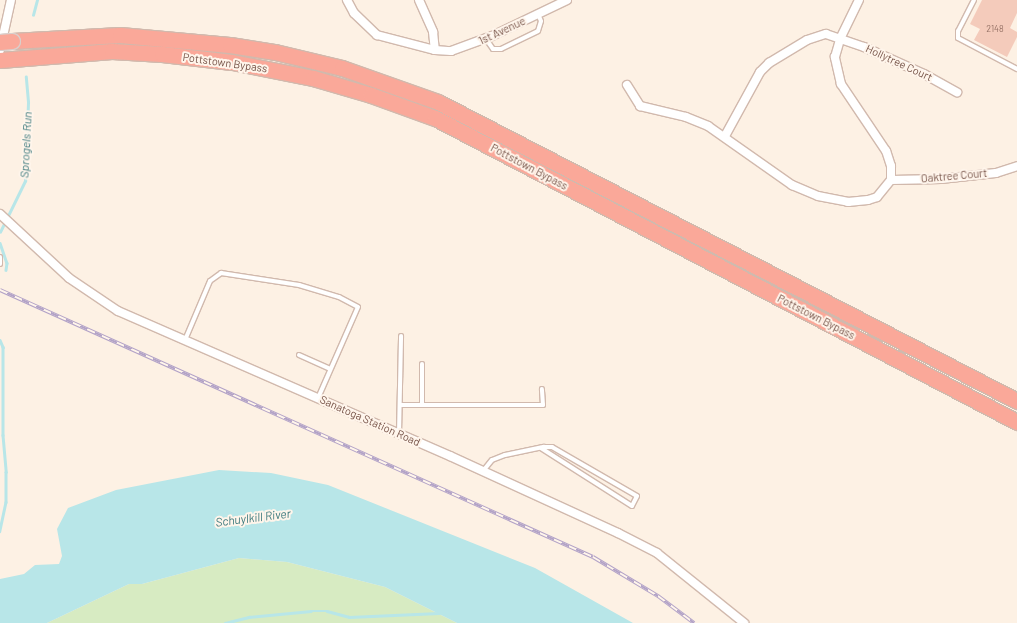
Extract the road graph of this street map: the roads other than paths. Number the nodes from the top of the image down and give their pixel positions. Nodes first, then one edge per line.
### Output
1 (11, 0) edge
2 (347, 0) edge
3 (419, 0) edge
4 (567, 0) edge
5 (859, 0) edge
6 (974, 0) edge
7 (538, 14) junction
8 (486, 39) junction
9 (840, 39) junction
10 (6, 41) edge
11 (434, 50) junction
12 (2, 56) edge
13 (1017, 69) edge
14 (627, 85) dead end
15 (957, 92) dead end
16 (725, 136) junction
17 (1017, 166) edge
18 (891, 180) junction
19 (2, 216) edge
20 (0, 257) edge
21 (0, 264) edge
22 (401, 336) dead end
23 (185, 340) junction
24 (298, 355) dead end
25 (422, 364) dead end
26 (330, 369) junction
27 (542, 389) dead end
28 (318, 398) junction
29 (1017, 401) edge
30 (400, 405) junction
31 (422, 405) junction
32 (1017, 422) edge
33 (399, 434) junction
34 (541, 448) junction
35 (483, 471) junction
36 (744, 623) edge

1 - 12 street
2 - 11 street, 1st Avenue
3 - 11 street
4 - 7 street, 1st Avenue
5 - 9 street
6 - 13 lane
7 - 8 street, 1st Avenue
7 - 8 lane
8 - 11 street, 1st Avenue
9 - 15 street, Hollytree Court
9 - 16 street, Hollytree Court
9 - 18 street
10 - 29 highway, Pottstown Bypass
12 - 32 highway, Pottstown Bypass
14 - 16 street
16 - 18 street
17 - 18 street, Oaktree Court
19 - 23 street, Sanatoga Station Road
20 - 21 lane
22 - 30 lane
23 - 26 lane
23 - 28 street, Sanatoga Station Road
24 - 26 lane
25 - 31 lane
26 - 28 lane
27 - 31 lane
28 - 33 street, Sanatoga Station Road
30 - 31 lane
30 - 33 lane
33 - 35 street, Sanatoga Station Road
34 - 34 lane
34 - 35 lane
35 - 36 street, Sanatoga Station Road

